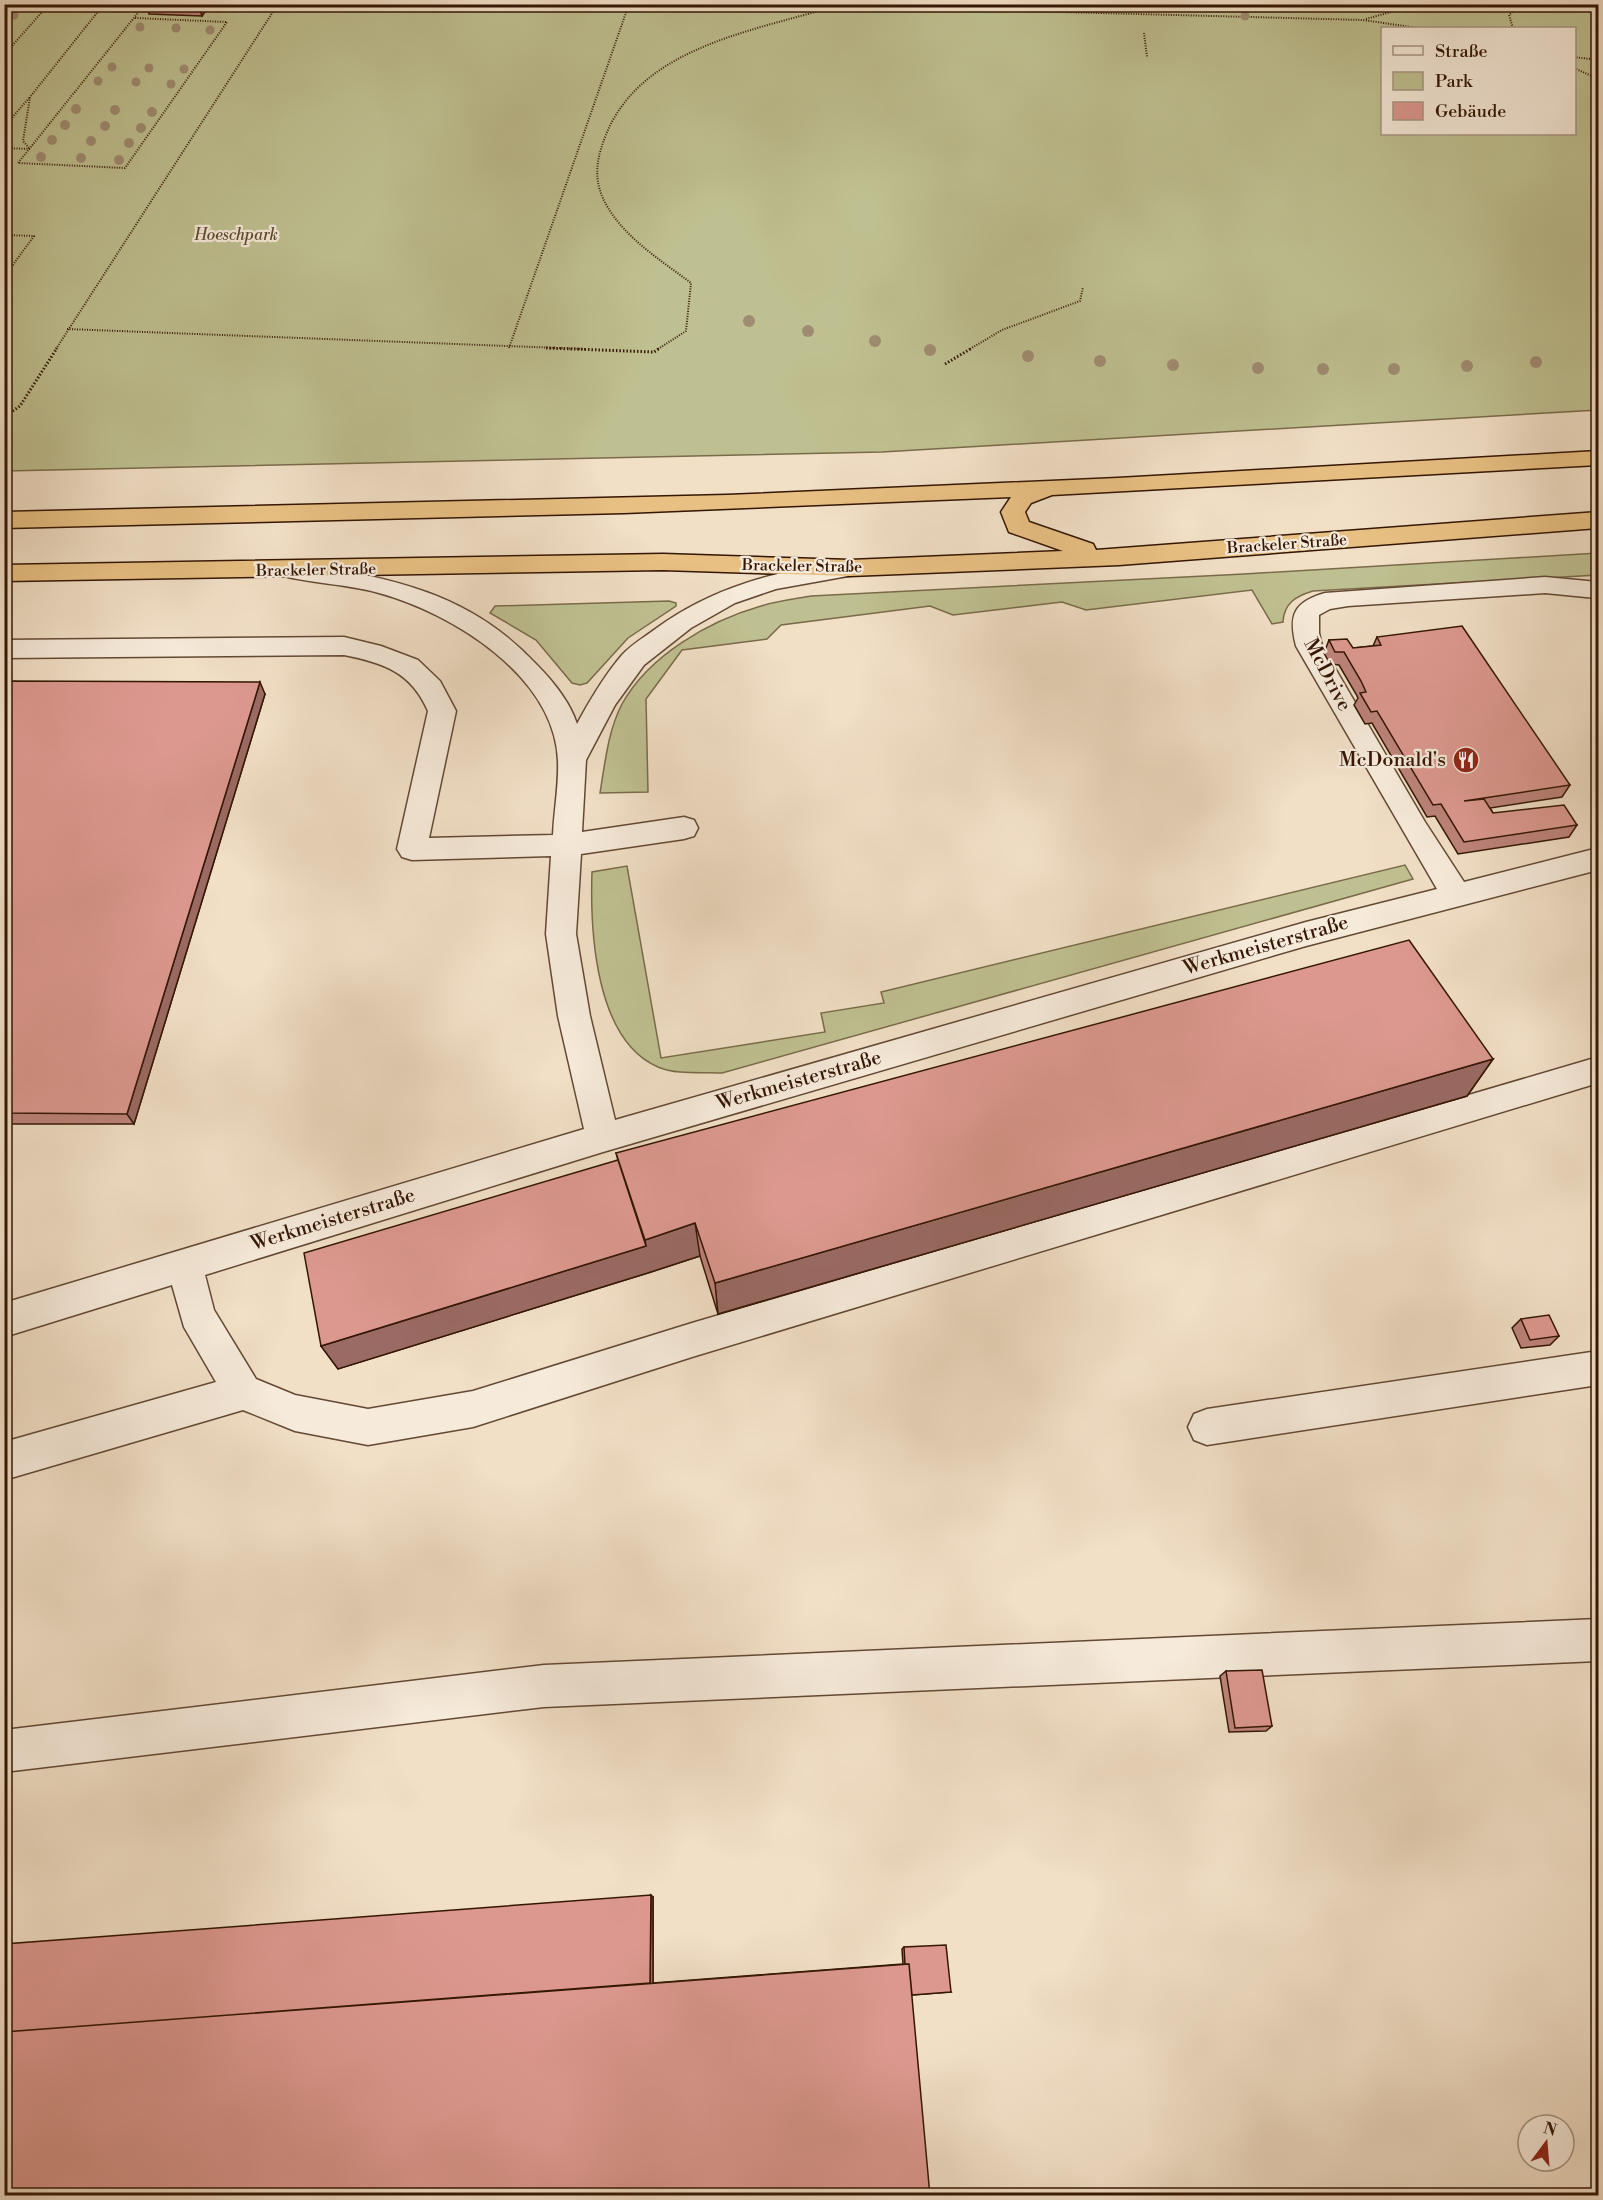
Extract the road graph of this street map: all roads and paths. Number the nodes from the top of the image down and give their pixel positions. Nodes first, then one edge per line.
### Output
1 (49, 4) edge
2 (104, 4) edge
3 (146, 4) edge
4 (278, 4) edge
5 (629, 4) edge
6 (666, 4) edge
7 (963, 4) edge
8 (991, 4) edge
9 (1419, 4) edge
10 (1521, 4) edge
11 (822, 10) junction
12 (1024, 11) junction
13 (135, 18) junction
14 (1363, 20) junction
15 (1411, 27) edge
16 (1513, 27) edge
17 (1144, 33) dead end
18 (4, 55) edge
19 (1147, 57) dead end
20 (1576, 57) edge
21 (1599, 60) edge
22 (1576, 68) edge
23 (1599, 79) edge
24 (30, 97) junction
25 (4, 127) edge
26 (4, 148) edge
27 (30, 149) junction
28 (4, 235) edge
29 (4, 277) edge
30 (1083, 287) dead end
31 (68, 329) junction
32 (509, 348) junction
33 (945, 364) dead end
34 (4, 417) edge
35 (1599, 458) edge
36 (1048, 489) junction
37 (4, 520) edge
38 (1599, 520) edge
39 (1119, 557) junction
40 (850, 568) junction
41 (293, 570) junction
42 (4, 573) edge
43 (1596, 590) dead end
44 (4, 649) edge
45 (572, 760) junction
46 (684, 828) dead end
47 (566, 845) junction
48 (1599, 859) edge
49 (1456, 895) junction
50 (1599, 1070) edge
51 (603, 1138) junction
52 (185, 1265) junction
53 (4, 1320) edge
54 (1599, 1368) edge
55 (243, 1392) junction
56 (1207, 1427) dead end
57 (4, 1461) edge
58 (1599, 1640) edge
59 (4, 1751) edge

1 - 18 path
2 - 24 path
3 - 13 path
4 - 31 path
5 - 32 path
6 - 11 path
7 - 12 path
8 - 12 path
9 - 14 path
10 - 16 path
11 - 12 path
11 - 32 path
12 - 14 path
13 - 27 path
13 - 27 path
14 - 15 path
17 - 19 path
20 - 21 path
22 - 23 path
24 - 25 path
24 - 27 path
26 - 27 path
28 - 29 path
30 - 33 path
31 - 32 path
31 - 34 path
35 - 36 highway
36 - 37 highway
36 - 39 highway
38 - 39 highway, Brackeler Straße
39 - 40 highway, Brackeler Straße
40 - 41 highway, Brackeler Straße
40 - 45 street
41 - 42 highway, Brackeler Straße
41 - 45 street
43 - 49 street, McDrive
44 - 47 street
45 - 47 street
46 - 47 street
47 - 51 street
48 - 49 street, Werkmeisterstraße
49 - 51 street, Werkmeisterstraße
50 - 55 street
51 - 52 street, Werkmeisterstraße
52 - 53 street, Werkmeisterstraße
52 - 55 street
54 - 56 street
55 - 57 street
58 - 59 street

